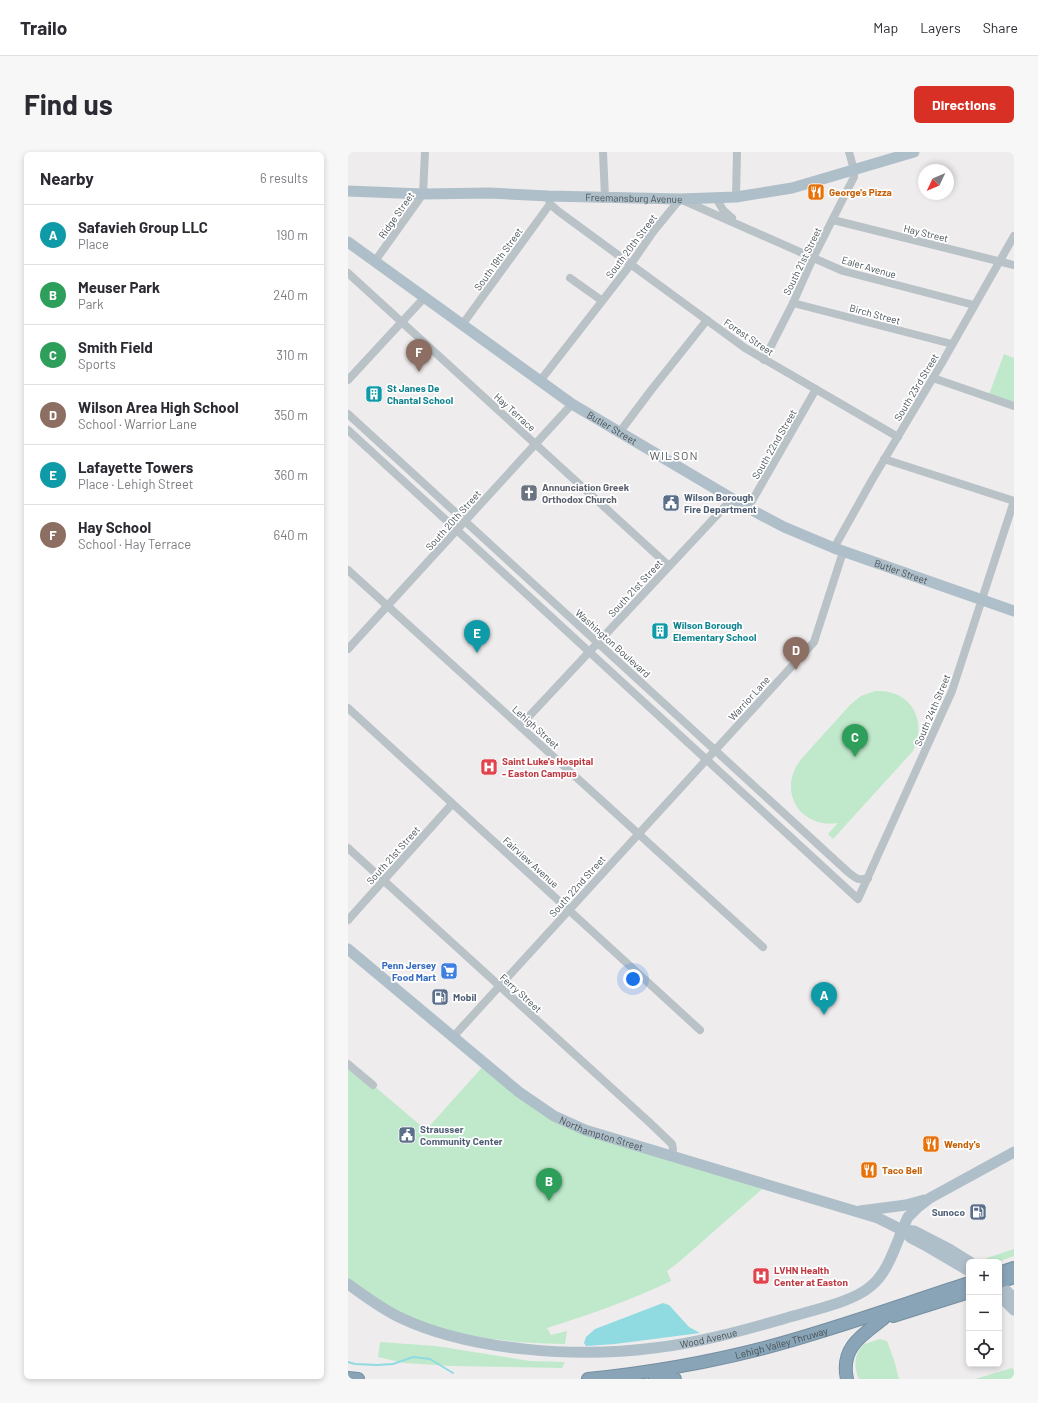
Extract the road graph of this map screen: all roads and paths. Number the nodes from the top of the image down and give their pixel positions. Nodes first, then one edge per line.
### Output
1 (425, 152) edge
2 (603, 152) edge
3 (737, 152) edge
4 (849, 152) edge
5 (914, 152) edge
6 (854, 170) junction
7 (348, 191) edge
8 (422, 194) junction
9 (605, 197) junction
10 (736, 197) junction
11 (716, 198) junction
12 (680, 199) junction
13 (549, 200) junction
14 (833, 220) junction
15 (741, 225) junction
16 (1014, 236) edge
17 (348, 242) edge
18 (813, 258) junction
19 (375, 261) junction
20 (999, 262) junction
21 (631, 264) junction
22 (1014, 265) edge
23 (348, 273) edge
24 (570, 278) dead end
25 (424, 298) junction
26 (602, 300) junction
27 (793, 303) junction
28 (974, 305) junction
29 (707, 320) junction
30 (402, 322) junction
31 (462, 325) junction
32 (952, 344) junction
33 (764, 360) junction
34 (933, 378) junction
35 (348, 380) edge
36 (540, 381) junction
37 (816, 389) junction
38 (572, 404) junction
39 (1014, 406) edge
40 (348, 414) edge
41 (348, 430) edge
42 (619, 433) junction
43 (898, 437) junction
44 (535, 444) junction
45 (884, 460) junction
46 (732, 499) junction
47 (1014, 501) edge
48 (748, 508) junction
49 (465, 521) junction
50 (457, 530) junction
51 (839, 550) junction
52 (669, 566) junction
53 (348, 570) edge
54 (982, 599) junction
55 (388, 606) junction
56 (1014, 611) edge
57 (598, 642) junction
58 (348, 649) edge
59 (589, 652) junction
60 (348, 708) edge
61 (520, 726) junction
62 (715, 750) junction
63 (706, 759) junction
64 (452, 804) junction
65 (638, 834) junction
66 (348, 848) edge
67 (868, 878) junction
68 (383, 880) junction
69 (569, 910) junction
70 (348, 920) edge
71 (763, 947) dead end
72 (348, 950) edge
73 (499, 986) junction
74 (700, 1030) dead end
75 (453, 1037) junction
76 (348, 1064) edge
77 (373, 1085) dead end
78 (1014, 1152) edge
79 (672, 1156) junction
80 (930, 1198) junction
81 (857, 1211) junction
82 (902, 1230) junction
83 (966, 1259) edge
84 (1014, 1268) edge
85 (966, 1269) edge
86 (1003, 1279) edge
87 (966, 1283) edge
88 (348, 1284) edge
89 (966, 1293) edge
90 (1002, 1298) edge
91 (1014, 1298) edge
92 (1014, 1310) edge
93 (883, 1319) junction
94 (348, 1378) edge
95 (358, 1379) edge
96 (588, 1379) edge
97 (653, 1379) edge
98 (675, 1379) edge
99 (846, 1379) edge

1 - 8 street, Ridge Street
2 - 9 street
3 - 10 street
4 - 6 street
5 - 6 main road, Freemansburg Avenue
6 - 10 main road, Freemansburg Avenue
6 - 14 street, South 21st Street
7 - 8 main road, Freemansburg Avenue
8 - 13 main road, Freemansburg Avenue
8 - 19 street, Ridge Street
9 - 12 main road, Freemansburg Avenue
9 - 13 main road, Freemansburg Avenue
10 - 11 main road, Freemansburg Avenue
11 - 12 main road, Freemansburg Avenue
11 - 15 street, Ealer Avenue
12 - 15 street, Ealer Avenue
12 - 21 street, South 20th Street
13 - 21 street, Forest Street
13 - 31 street, South 19th Street
14 - 18 street, South 21st Street
14 - 20 street, Hay Street
15 - 18 street, Ealer Avenue
16 - 20 street, South 23rd Street
17 - 19 main road, Butler Street
18 - 27 street, South 21st Street
18 - 28 street, Ealer Avenue
19 - 25 main road, Butler Street
20 - 22 street, Hay Street
20 - 28 street, South 23rd Street
21 - 26 street, South 20th Street
21 - 29 street, Forest Street
23 - 30 street, Hay Terrace
24 - 26 street
25 - 30 street
25 - 31 main road, Butler Street
26 - 36 street, South 20th Street
27 - 32 street, Birch Street
27 - 33 street, South 21st Street
28 - 32 street, South 23rd Street
29 - 33 street, Forest Street
29 - 42 street
30 - 35 street
30 - 44 street, Hay Terrace
31 - 36 main road, Butler Street
32 - 34 street, South 23rd Street
33 - 37 street, Forest Street
34 - 39 street
34 - 43 street, South 23rd Street
36 - 38 main road, Butler Street
37 - 43 street, Forest Street
37 - 48 street, South 22nd Street
38 - 42 main road, Butler Street
38 - 44 street, South 20th Street
40 - 49 street, Washington Boulevard
41 - 50 street
42 - 46 main road, Butler Street
43 - 45 street, South 23rd Street
44 - 49 street, South 20th Street
44 - 52 street, Hay Terrace
45 - 47 street
45 - 51 street, South 23rd Street
46 - 48 main road, Butler Street
46 - 52 street, South 21st Street
47 - 54 street, South 24th Street
48 - 51 main road, Butler Street
49 - 50 street, South 20th Street
49 - 57 street, Washington Boulevard
50 - 55 street, South 20th Street
50 - 59 street
51 - 54 main road, Butler Street
51 - 62 street, Warrior Lane
52 - 57 street, South 21st Street
53 - 55 street, Lehigh Street
54 - 56 main road, Butler Street
54 - 67 street, South 24th Street
55 - 58 street, South 20th Street
55 - 61 street, Lehigh Street
57 - 59 street, South 21st Street
57 - 62 street, Washington Boulevard
59 - 61 street, South 21st Street
59 - 63 street
60 - 64 street, Fairview Avenue
61 - 65 street, Lehigh Street
62 - 63 street, South 22nd Street
62 - 67 street, Washington Boulevard
63 - 65 street, South 22nd Street
63 - 67 street, South 24th Street
64 - 68 street, South 21st Street
64 - 69 street, Fairview Avenue
65 - 69 street, South 22nd Street
65 - 71 street, Lehigh Street
66 - 68 street, Ferry Street
68 - 70 street, South 21st Street
68 - 73 street, Ferry Street
69 - 73 street, South 22nd Street
69 - 74 street, Fairview Avenue
72 - 75 main road, Northampton Street
73 - 75 street, South 22nd Street
73 - 79 street, Ferry Street
75 - 79 main road, Northampton Street
76 - 77 street
78 - 80 main road, Wood Avenue
79 - 81 main road, Northampton Street
80 - 81 main road
80 - 82 main road, Wood Avenue
81 - 82 main road, Northampton Street
82 - 83 main road, Northampton Street
82 - 85 main road, Northampton Street
82 - 88 main road, Wood Avenue
84 - 86 highway
86 - 91 main road
87 - 96 highway, Lehigh Valley Thruway
89 - 93 highway, Lehigh Valley Thruway
90 - 92 main road
93 - 97 highway, Lehigh Valley Thruway
93 - 99 highway
94 - 95 highway
97 - 98 highway

